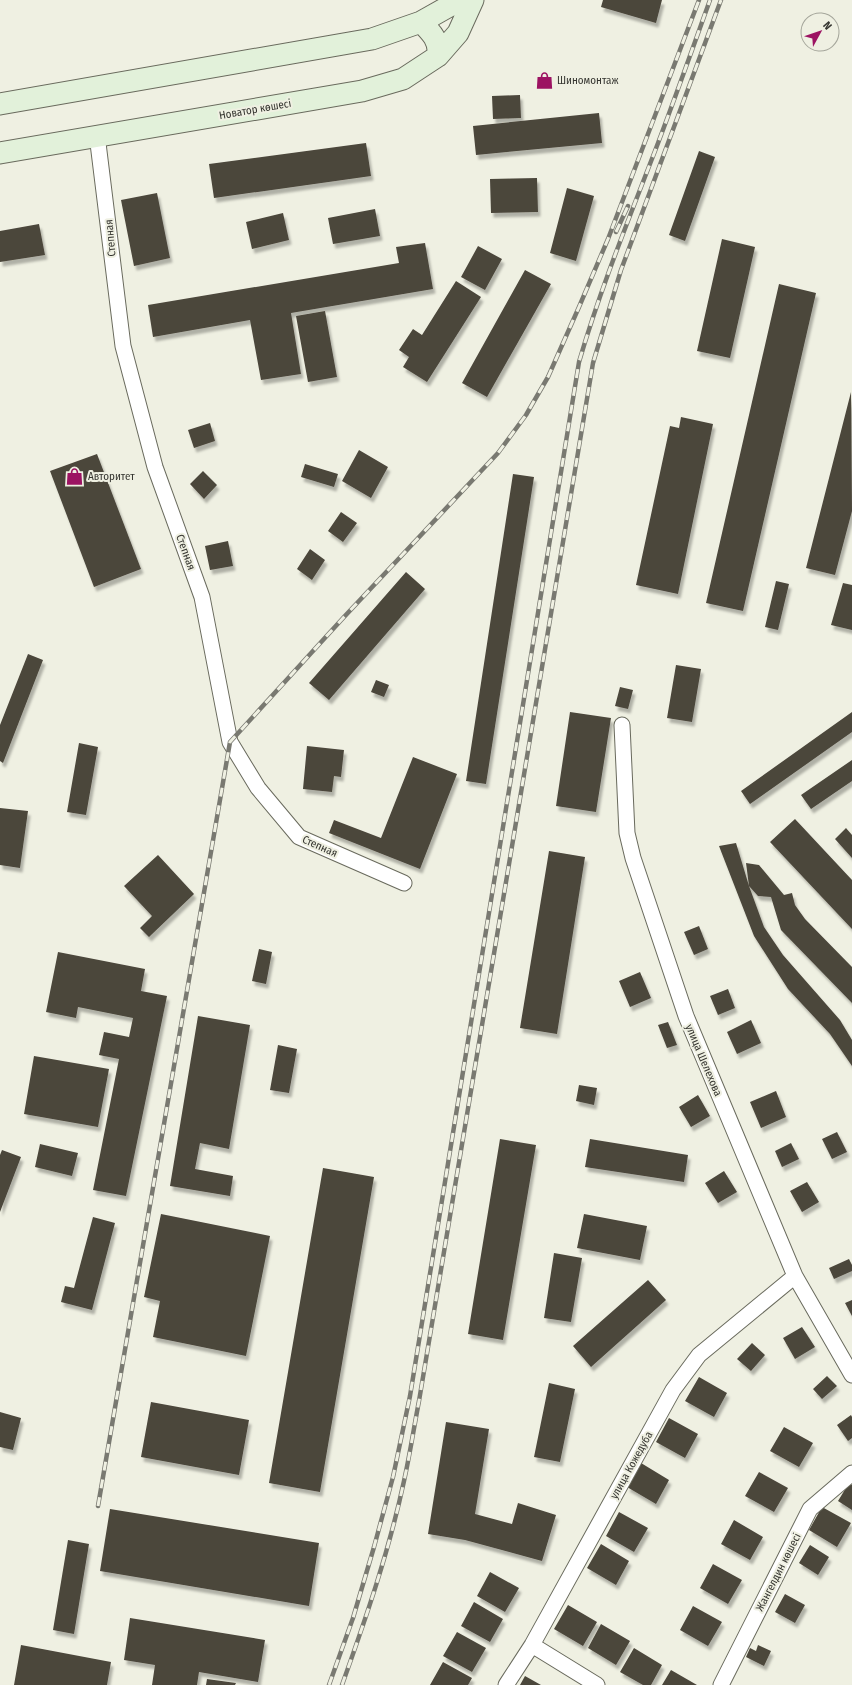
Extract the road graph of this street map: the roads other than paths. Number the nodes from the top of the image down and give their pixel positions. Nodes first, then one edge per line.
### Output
1 (460, 0) edge
2 (473, 0) edge
3 (421, 22) junction
4 (438, 56) junction
5 (0, 104) edge
6 (97, 135) junction
7 (0, 153) edge
8 (622, 725) dead end
9 (404, 883) dead end
10 (796, 1276) junction
11 (852, 1375) edge
12 (852, 1473) edge
13 (532, 1645) junction
14 (506, 1685) edge
15 (597, 1685) edge
16 (721, 1685) edge

1 - 3 main road
2 - 4 main road, Новатор көшесі
3 - 4 main road
3 - 5 main road
4 - 6 main road, Новатор көшесі
6 - 7 main road, Новатор көшесі
6 - 9 street, Степная
8 - 10 street, улица Шелехова
10 - 11 street, улица Шелехова
10 - 13 street, улица Кожедуба
12 - 16 street, Жангелдин көшесі
13 - 14 street, улица Кожедуба
13 - 15 street

